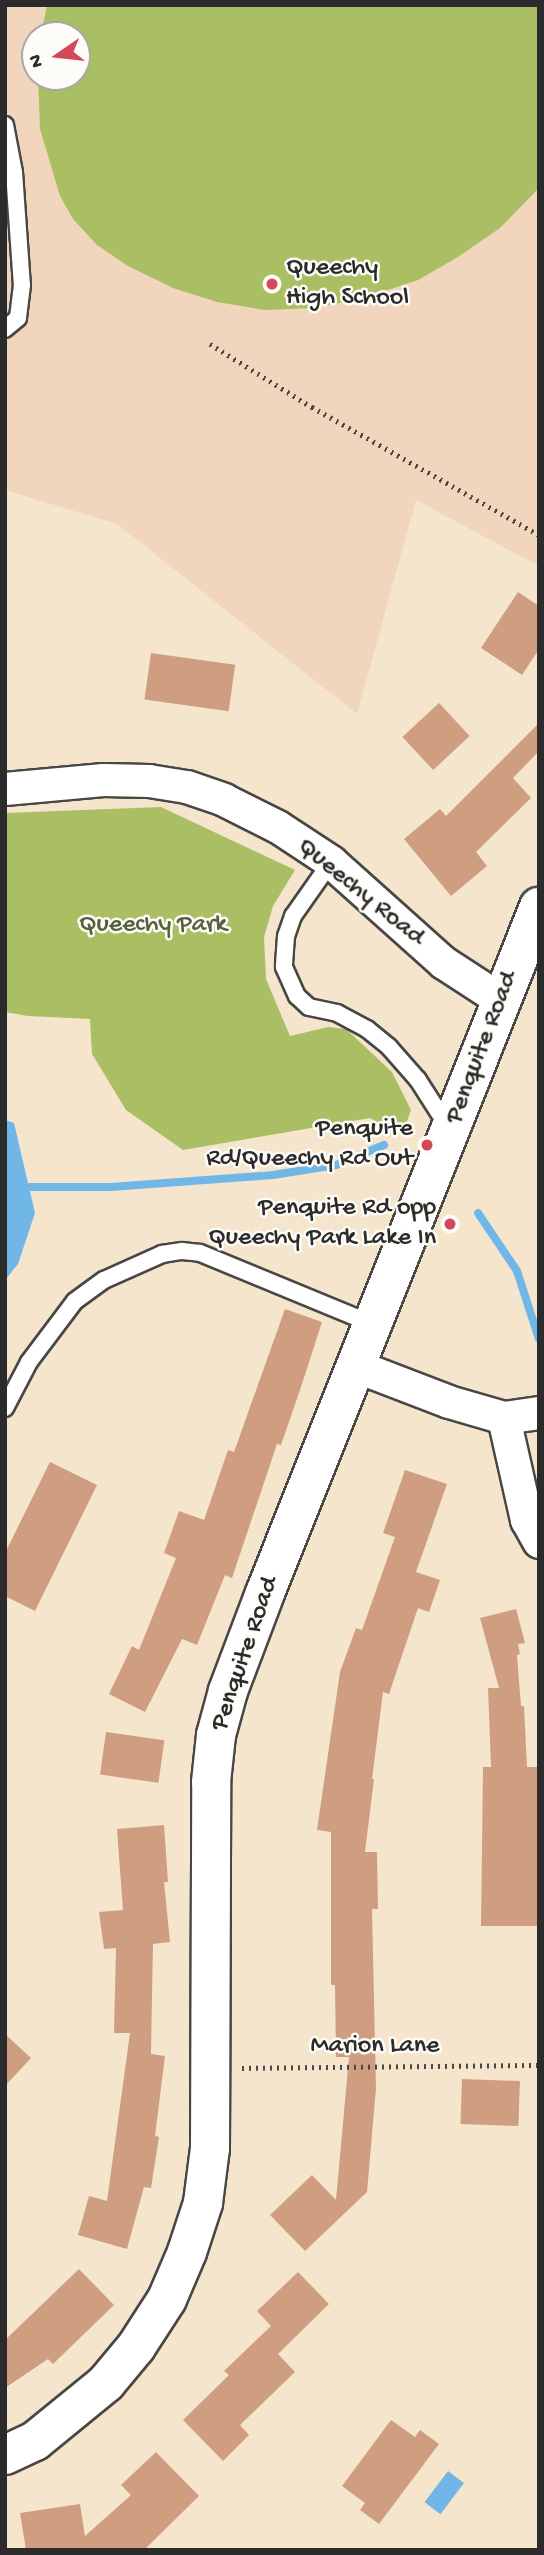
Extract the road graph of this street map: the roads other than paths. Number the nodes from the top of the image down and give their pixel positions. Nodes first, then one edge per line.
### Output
1 (5, 125) edge
2 (5, 329) edge
3 (5, 789) edge
4 (331, 862) junction
5 (539, 907) edge
6 (500, 1000) junction
7 (451, 1132) junction
8 (375, 1325) junction
9 (358, 1367) junction
10 (5, 1408) edge
11 (539, 1413) edge
12 (504, 1418) junction
13 (539, 1542) edge
14 (5, 2455) edge

1 - 2 lane
3 - 4 street, Queechy Road
4 - 6 street, Queechy Road
4 - 7 lane
5 - 6 street, Penquite Road
6 - 7 street, Penquite Road
7 - 8 street, Penquite Road
8 - 9 street, Penquite Road
8 - 10 lane
9 - 12 street
9 - 14 street, Penquite Road
11 - 12 street
12 - 13 street

